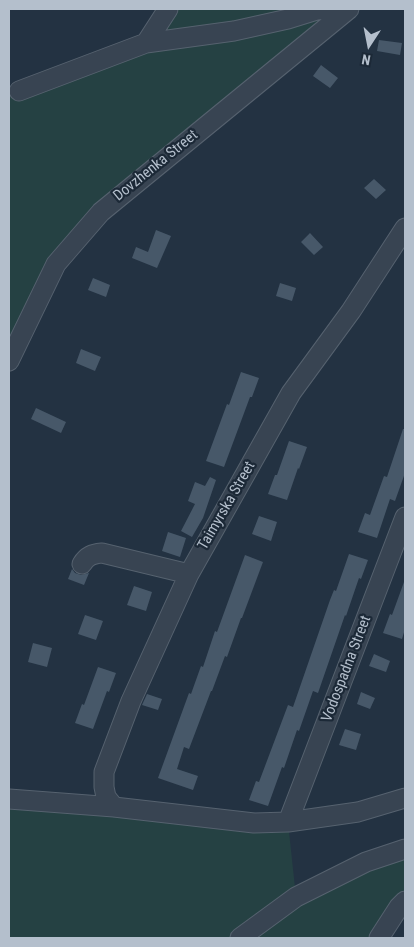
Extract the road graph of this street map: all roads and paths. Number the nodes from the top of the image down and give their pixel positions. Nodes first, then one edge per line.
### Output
1 (168, 9) edge
2 (325, 9) edge
3 (349, 9) edge
4 (146, 43) junction
5 (19, 91) dead end
6 (405, 228) edge
7 (9, 361) edge
8 (405, 517) edge
9 (82, 564) dead end
10 (189, 574) junction
11 (405, 798) edge
12 (9, 799) edge
13 (114, 807) junction
14 (288, 822) junction
15 (405, 849) edge
16 (405, 901) edge
17 (240, 938) edge
18 (379, 938) edge

1 - 4 street
2 - 4 street
3 - 7 street, Dovzhenka Street
4 - 5 street
6 - 10 street, Taimyrska Street
8 - 14 street, Vodospadna Street
9 - 10 street
10 - 13 street, Taimyrska Street
11 - 14 street
12 - 13 street
13 - 14 street
15 - 17 street
16 - 18 street

